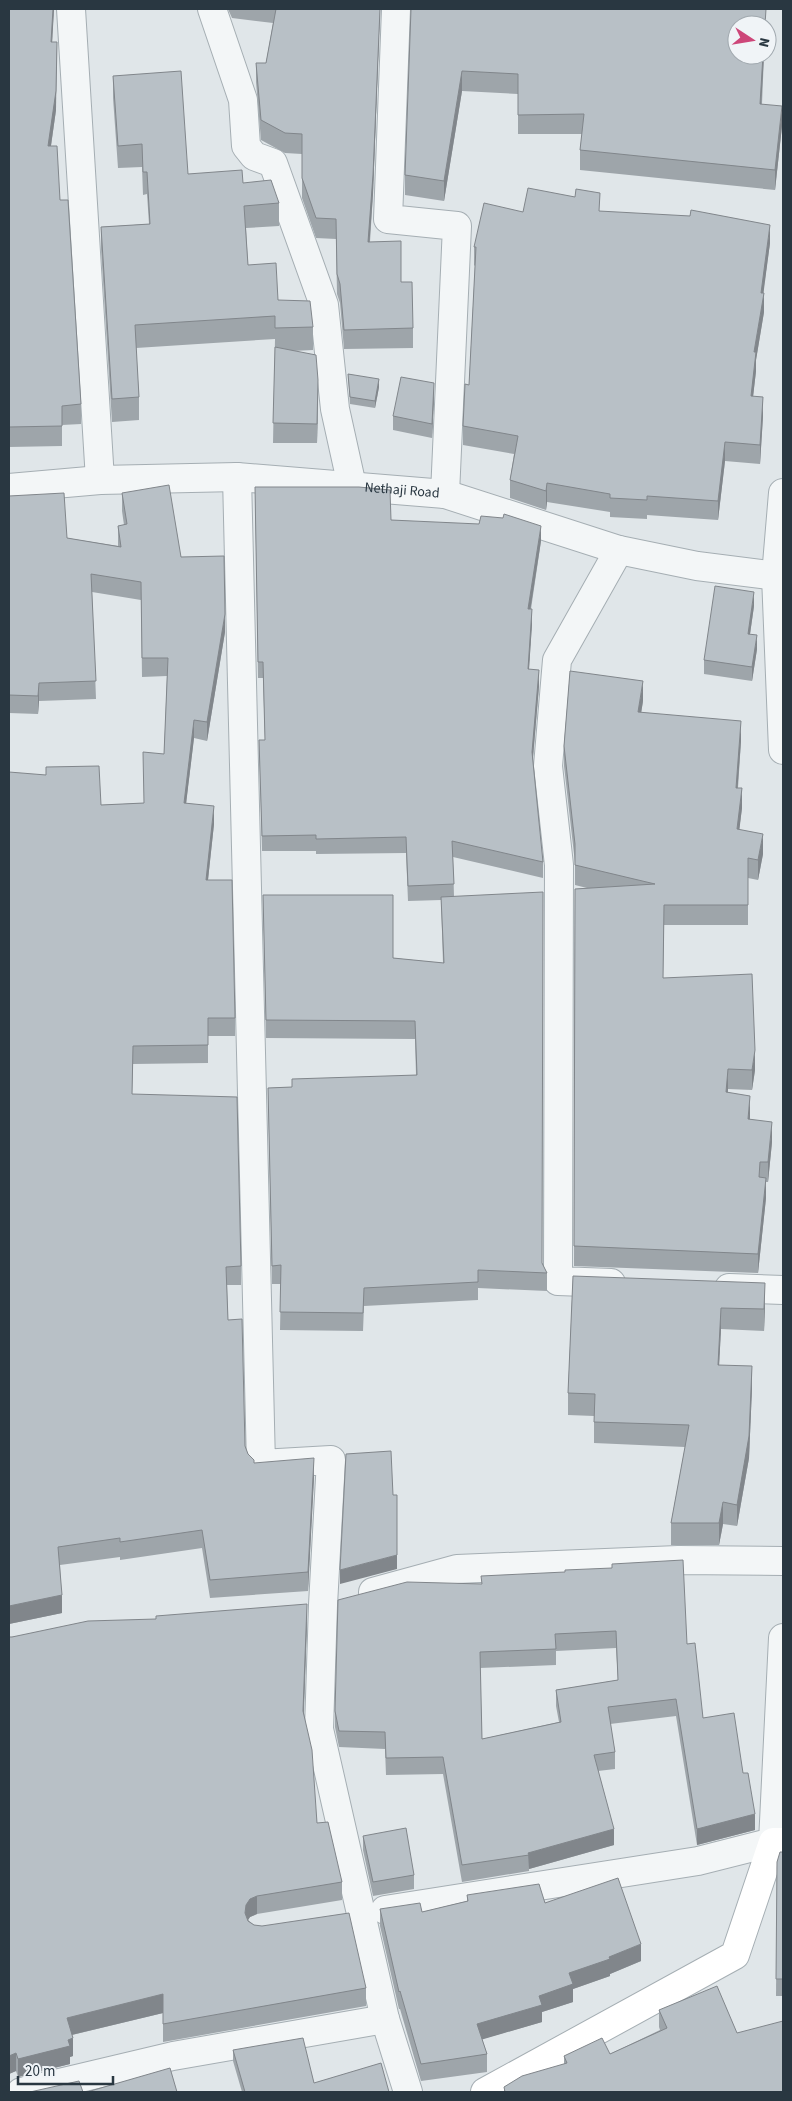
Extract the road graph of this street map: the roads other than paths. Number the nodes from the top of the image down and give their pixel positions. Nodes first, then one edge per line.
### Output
1 (71, 9) edge
2 (212, 9) edge
3 (396, 9) edge
4 (237, 477) junction
5 (100, 480) junction
6 (352, 486) junction
7 (9, 488) edge
8 (783, 493) edge
9 (445, 494) junction
10 (619, 550) junction
11 (780, 575) edge
12 (783, 750) edge
13 (637, 1284) edge
14 (705, 1287) edge
15 (783, 1290) edge
16 (783, 1561) edge
17 (323, 1605) junction
18 (294, 1608) edge
19 (783, 1638) edge
20 (778, 1842) edge
21 (362, 1914) junction
22 (334, 1918) edge
23 (385, 2019) junction
24 (21, 2092) edge
25 (408, 2092) edge
26 (485, 2092) edge

1 - 5 street
2 - 6 street
3 - 9 street
4 - 5 street, Nethaji Road
4 - 6 street, Nethaji Road
4 - 17 street
5 - 7 street, Nethaji Road
6 - 9 street, Nethaji Road
8 - 11 street
9 - 10 street, Nethaji Road
10 - 11 street, Nethaji Road
10 - 13 street
11 - 12 street
14 - 15 street
16 - 17 street
17 - 18 street
17 - 21 street
19 - 20 street
20 - 21 street
20 - 26 street
21 - 22 street
21 - 23 street
23 - 24 street
23 - 25 street

